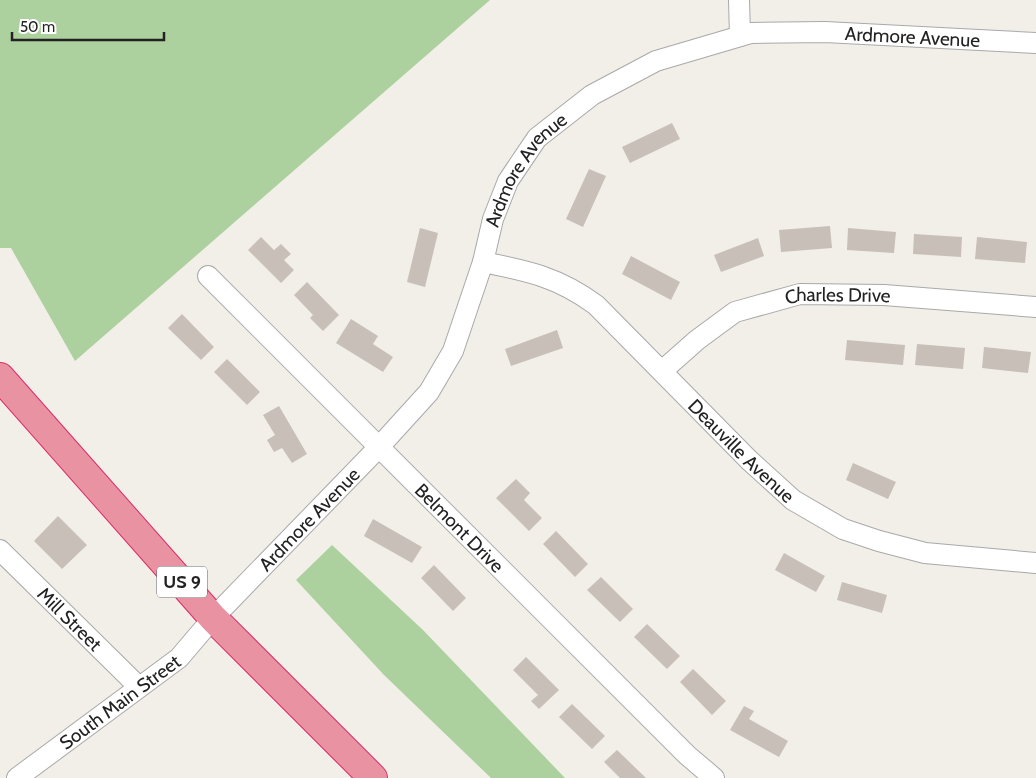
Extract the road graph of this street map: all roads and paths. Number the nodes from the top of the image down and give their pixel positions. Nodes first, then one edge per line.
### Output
1 (739, 0) edge
2 (740, 36) junction
3 (1036, 43) edge
4 (483, 262) junction
5 (208, 276) dead end
6 (1036, 307) edge
7 (662, 371) junction
8 (0, 377) edge
9 (379, 447) junction
10 (0, 550) edge
11 (1036, 563) edge
12 (213, 618) junction
13 (139, 686) junction
14 (18, 778) edge
15 (373, 778) edge
16 (714, 778) edge

1 - 2 street
2 - 3 street, Ardmore Avenue
2 - 4 street, Ardmore Avenue
4 - 7 street, Deauville Avenue
4 - 9 street, Ardmore Avenue
5 - 9 street, Belmont Drive
6 - 7 street, Charles Drive
7 - 11 street, Deauville Avenue
8 - 12 highway, US 9
9 - 12 street, Ardmore Avenue
9 - 16 street, Belmont Drive
10 - 13 street, Mill Street
12 - 13 street, South Main Street
12 - 15 highway, US 9
13 - 14 street, South Main Street

